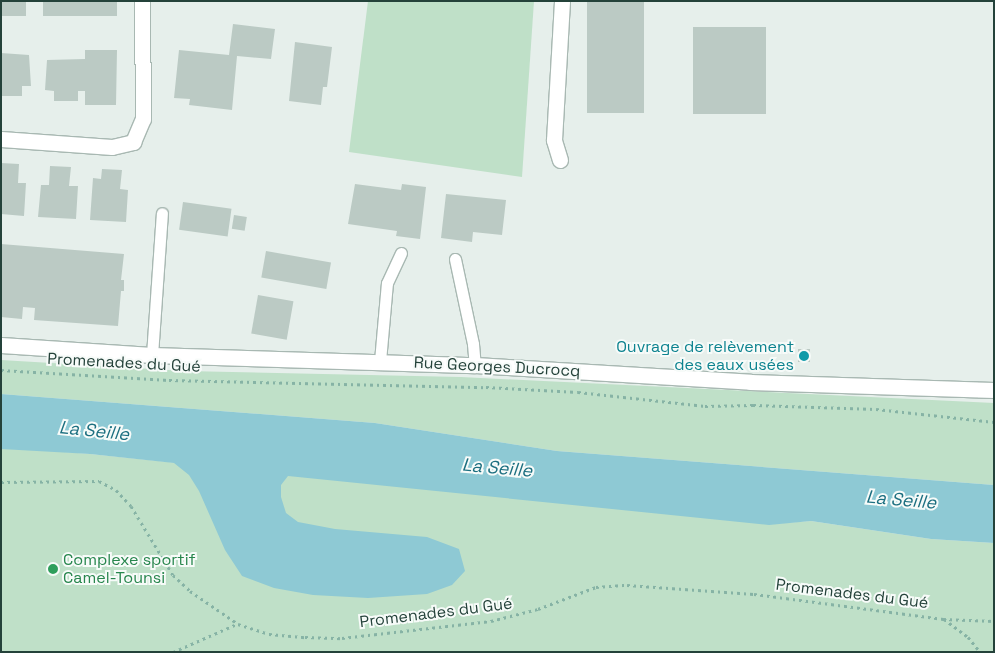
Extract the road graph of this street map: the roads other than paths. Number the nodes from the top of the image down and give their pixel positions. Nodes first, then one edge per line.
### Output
1 (142, 1) edge
2 (562, 1) edge
3 (1, 139) edge
4 (560, 160) dead end
5 (162, 213) dead end
6 (401, 253) dead end
7 (455, 259) dead end
8 (1, 345) edge
9 (152, 355) junction
10 (380, 360) junction
11 (475, 365) junction
12 (994, 390) edge

1 - 3 street
2 - 4 street
5 - 9 lane
6 - 10 lane
7 - 11 lane
8 - 9 street, Rue Georges Ducrocq
9 - 10 street, Rue Georges Ducrocq
10 - 11 street, Rue Georges Ducrocq
11 - 12 street, Rue Georges Ducrocq

